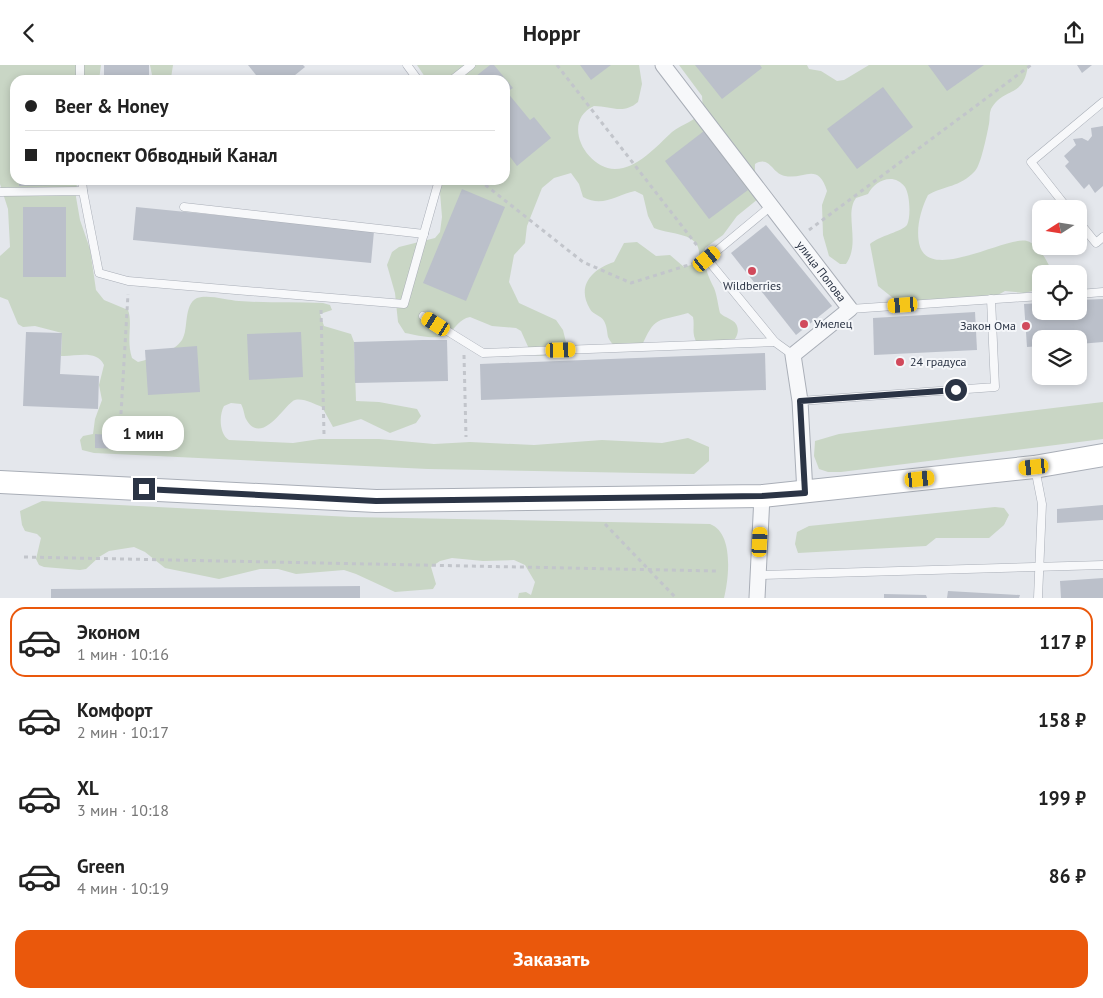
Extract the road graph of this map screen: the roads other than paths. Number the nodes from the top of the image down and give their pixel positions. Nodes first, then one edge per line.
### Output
1 (471, 65) edge
2 (663, 65) edge
3 (458, 75) edge
4 (1103, 102) edge
5 (82, 185) edge
6 (438, 185) edge
7 (83, 191) junction
8 (0, 192) edge
9 (1061, 200) edge
10 (771, 206) junction
11 (184, 207) dead end
12 (1088, 233) edge
13 (424, 234) junction
14 (1103, 237) edge
15 (1103, 292) edge
16 (1087, 293) edge
17 (1032, 297) edge
18 (991, 299) junction
19 (850, 309) junction
20 (422, 316) dead end
21 (775, 342) junction
22 (793, 355) junction
23 (800, 401) junction
24 (1103, 455) edge
25 (1034, 467) junction
26 (0, 482) edge
27 (805, 493) junction
28 (762, 496) junction
29 (1103, 565) edge
30 (1040, 568) junction
31 (758, 575) junction
32 (757, 598) edge
33 (1038, 598) edge

1 - 3 lane
2 - 10 street, улица Попова
4 - 9 lane
5 - 7 lane
6 - 13 lane
7 - 8 lane
7 - 13 lane
10 - 19 street, улица Попова
10 - 21 lane
11 - 13 lane
12 - 14 lane
15 - 16 lane
17 - 18 lane
18 - 19 lane
18 - 23 lane
19 - 22 street, улица Попова
20 - 21 lane
21 - 22 lane
22 - 23 street
23 - 27 street
24 - 25 main road
25 - 27 main road
25 - 30 lane
26 - 28 main road
27 - 28 main road
28 - 31 street
29 - 30 lane
30 - 31 lane
30 - 33 lane
31 - 32 street

